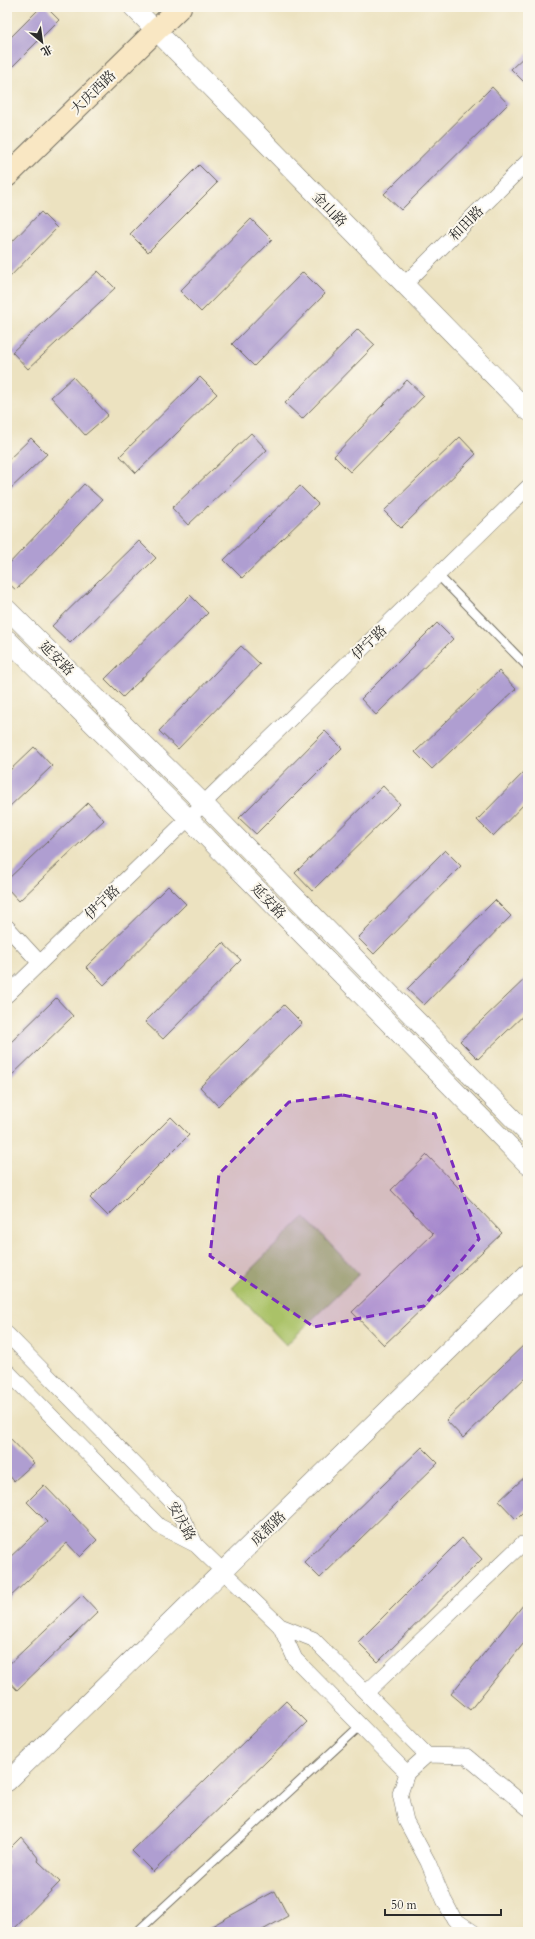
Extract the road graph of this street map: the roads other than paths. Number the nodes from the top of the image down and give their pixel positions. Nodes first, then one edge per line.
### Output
1 (132, 7) edge
2 (180, 7) edge
3 (156, 31) junction
4 (528, 161) edge
5 (7, 176) edge
6 (404, 285) junction
7 (528, 411) edge
8 (528, 487) edge
9 (438, 575) junction
10 (7, 609) edge
11 (7, 639) edge
12 (528, 667) edge
13 (210, 797) dead end
14 (192, 814) junction
15 (7, 927) edge
16 (40, 963) junction
17 (7, 995) edge
18 (528, 1134) edge
19 (528, 1165) edge
20 (528, 1273) edge
21 (7, 1334) edge
22 (7, 1372) edge
23 (196, 1544) junction
24 (528, 1546) edge
25 (223, 1571) junction
26 (280, 1626) junction
27 (366, 1693) junction
28 (360, 1726) junction
29 (427, 1755) junction
30 (407, 1773) junction
31 (7, 1782) edge
32 (528, 1808) edge
33 (137, 1932) edge
34 (473, 1932) edge

1 - 3 street, 金山路
2 - 3 main road, 大庆西路
3 - 5 main road, 大庆西路
3 - 6 street, 金山路
4 - 6 street, 和田路
6 - 7 street, 金山路
8 - 9 street, 伊宁路
9 - 12 lane
9 - 13 street, 伊宁路
10 - 18 street, 延安路
11 - 14 street, 延安路
14 - 16 street, 伊宁路
14 - 19 street, 延安路
15 - 16 street
16 - 17 street, 伊宁路
20 - 25 street, 成都路
21 - 23 street, 安庆路
22 - 23 street, 安庆路
23 - 25 street
24 - 27 street
25 - 26 street
25 - 31 street, 成都路
26 - 27 street
26 - 28 street
27 - 29 street
28 - 30 street
28 - 33 lane
29 - 30 street
29 - 32 street
30 - 34 street

